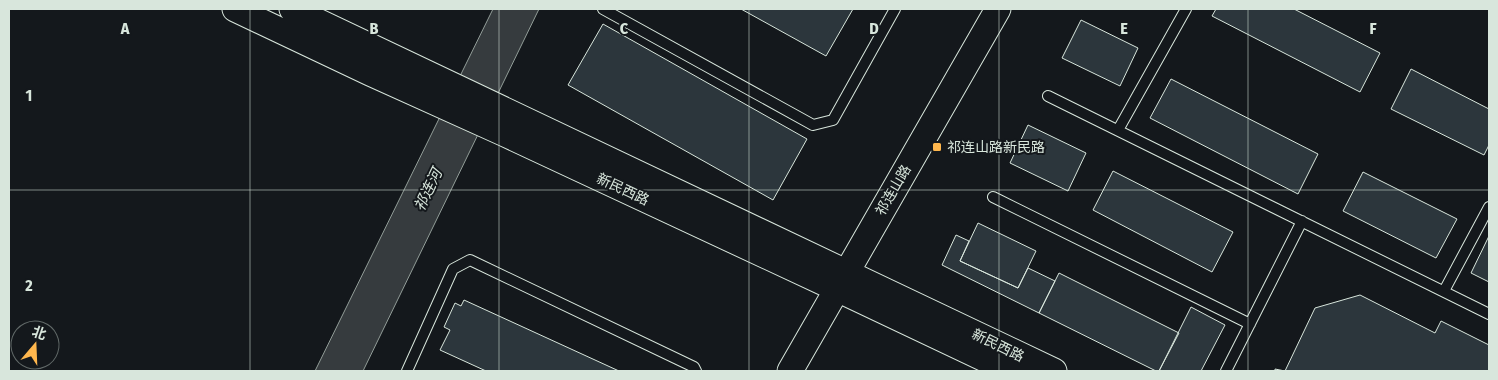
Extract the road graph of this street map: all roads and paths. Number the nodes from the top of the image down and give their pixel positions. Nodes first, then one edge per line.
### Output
1 (235, 9) edge
2 (292, 9) edge
3 (603, 9) edge
4 (895, 9) edge
5 (980, 9) edge
6 (998, 9) edge
7 (1186, 9) edge
8 (428, 87) junction
9 (1048, 96) dead end
10 (1118, 130) junction
11 (992, 197) dead end
12 (1489, 207) edge
13 (1302, 221) junction
14 (835, 277) junction
15 (1444, 291) junction
16 (1489, 314) edge
17 (1250, 324) junction
18 (407, 371) edge
19 (696, 371) edge
20 (772, 371) edge
21 (790, 371) edge
22 (1010, 371) edge
23 (1054, 371) edge
24 (1226, 371) edge

1 - 8 street, 新民西路
2 - 8 street, 新民西路
3 - 4 lane
5 - 14 street, 祁连山路
6 - 14 street, 祁连山路
7 - 10 lane
8 - 14 street, 新民西路
9 - 10 lane
10 - 13 lane
11 - 17 lane
12 - 15 lane
13 - 15 lane
13 - 17 lane
14 - 20 street, 祁连山路
14 - 21 street, 祁连山路
14 - 22 street, 新民西路
14 - 23 street, 新民西路
15 - 16 lane
17 - 24 lane
18 - 19 lane

